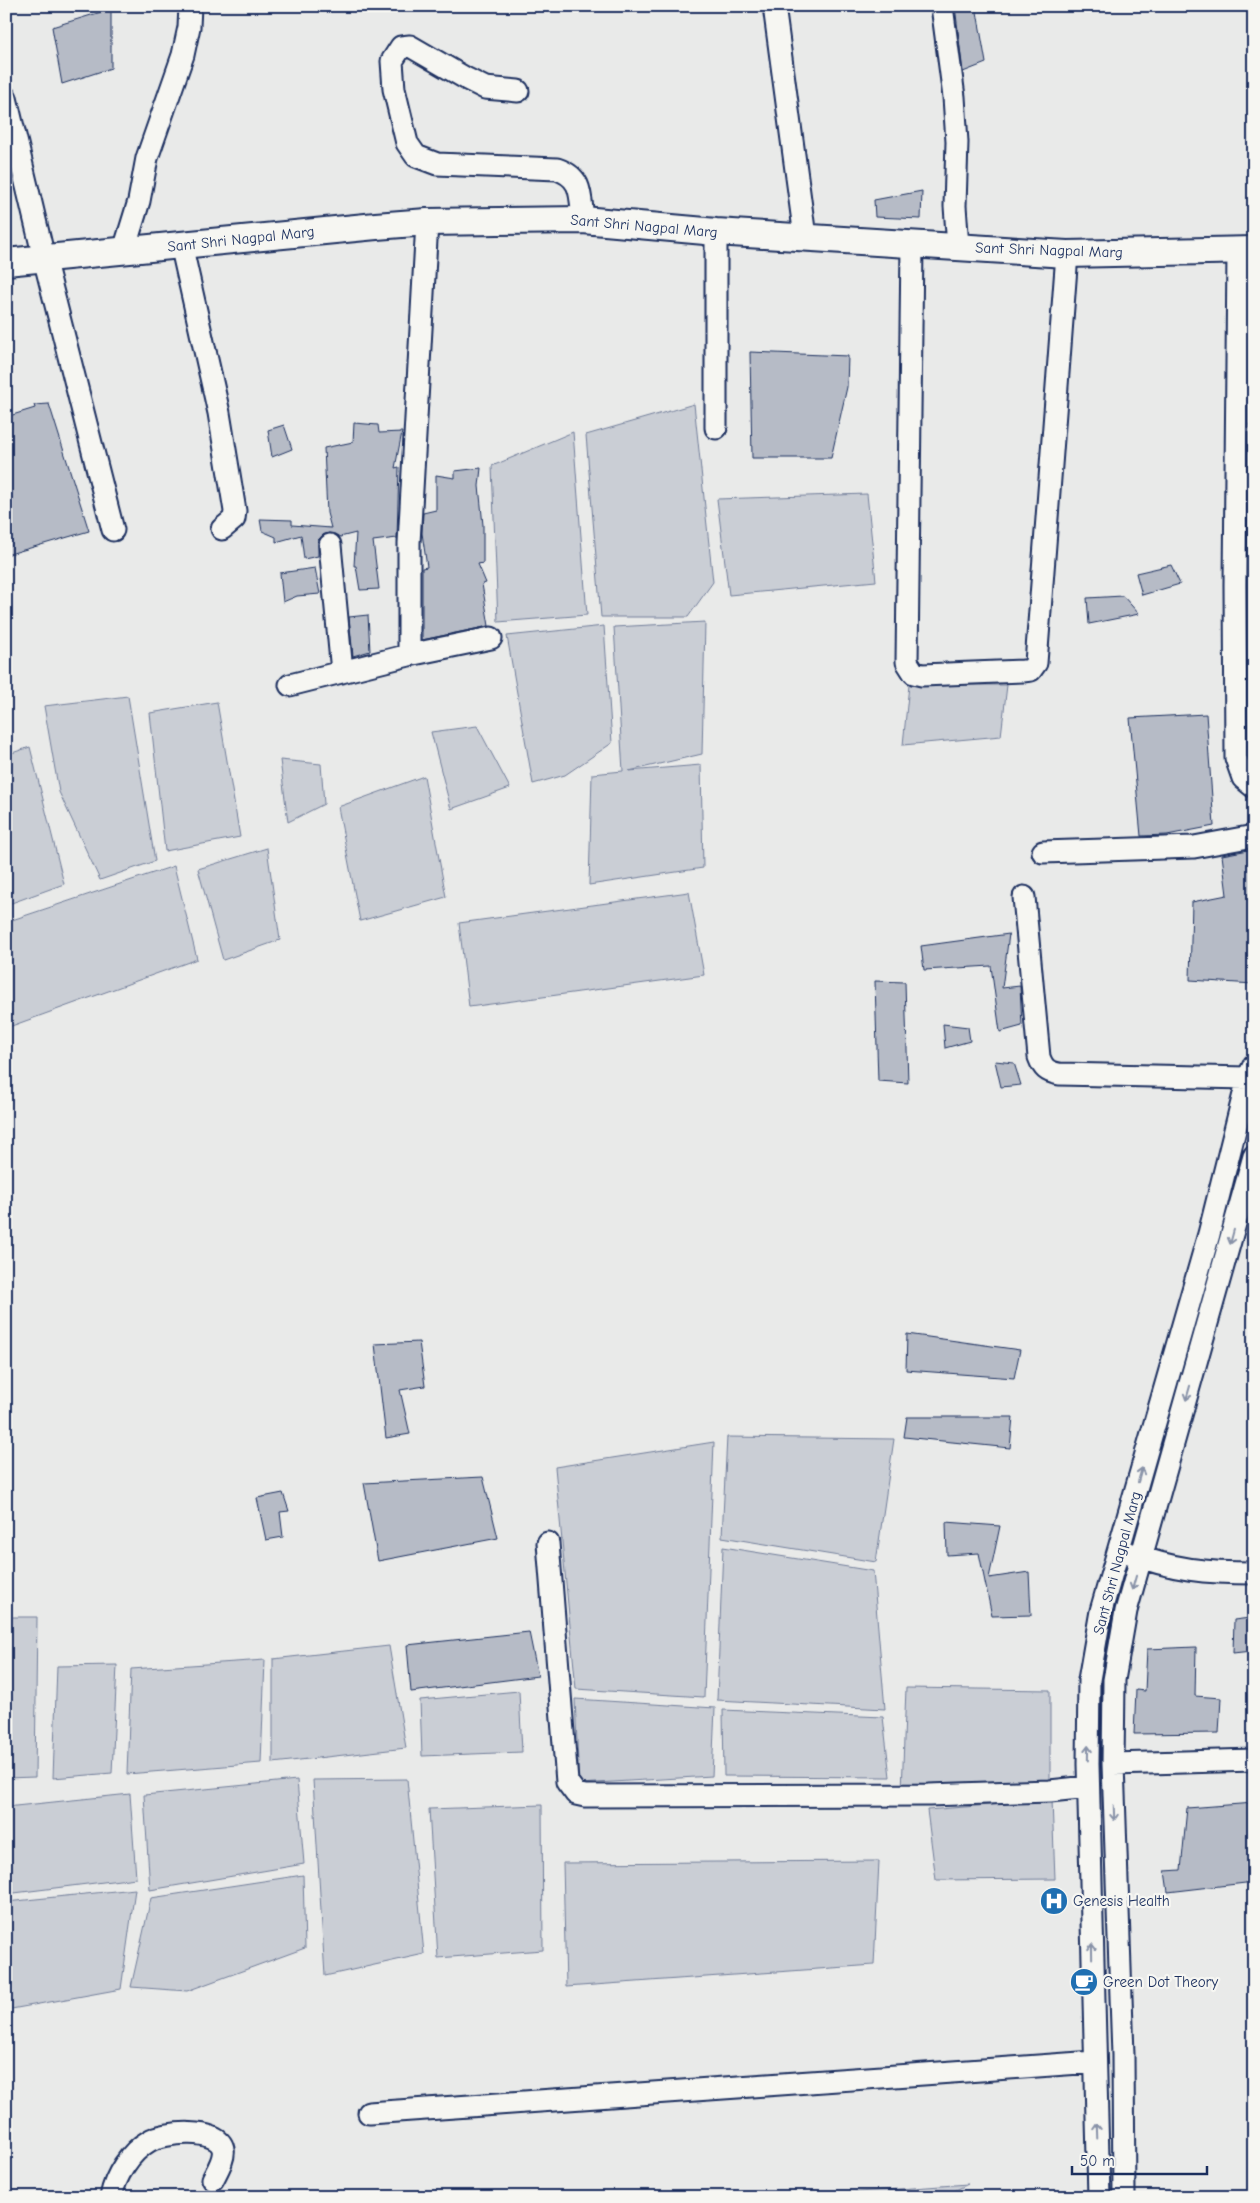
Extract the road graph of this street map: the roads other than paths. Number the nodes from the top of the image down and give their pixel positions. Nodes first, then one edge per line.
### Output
1 (190, 6) edge
2 (774, 6) edge
3 (942, 6) edge
4 (518, 90) dead end
5 (6, 98) edge
6 (583, 220) junction
7 (427, 222) junction
8 (716, 232) junction
9 (805, 236) junction
10 (181, 244) junction
11 (912, 245) junction
12 (958, 247) junction
13 (124, 250) junction
14 (1246, 251) edge
15 (1067, 254) junction
16 (44, 258) junction
17 (6, 262) edge
18 (716, 428) dead end
19 (222, 528) dead end
20 (113, 530) dead end
21 (330, 545) dead end
22 (491, 638) dead end
23 (409, 655) junction
24 (342, 672) junction
25 (290, 685) dead end
26 (1254, 787) edge
27 (1254, 836) edge
28 (1043, 852) dead end
29 (1024, 897) dead end
30 (1251, 1071) edge
31 (1254, 1156) edge
32 (548, 1544) dead end
33 (1119, 1549) junction
34 (1142, 1558) junction
35 (1254, 1573) edge
36 (1254, 1760) edge
37 (1113, 1764) junction
38 (1088, 1787) junction
39 (1122, 2040) junction
40 (1093, 2041) junction
41 (1094, 2062) junction
42 (369, 2113) dead end
43 (213, 2178) dead end
44 (111, 2197) edge
45 (1099, 2197) edge
46 (1124, 2197) edge

1 - 13 street
2 - 9 street
3 - 12 street
4 - 6 street
5 - 16 street
6 - 7 main road, Sant Shri Nagpal Marg
6 - 8 main road, Sant Shri Nagpal Marg
7 - 10 main road, Sant Shri Nagpal Marg
7 - 23 street
8 - 9 main road, Sant Shri Nagpal Marg
8 - 18 street
9 - 11 main road, Sant Shri Nagpal Marg
10 - 13 main road, Sant Shri Nagpal Marg
10 - 19 street
11 - 12 main road, Sant Shri Nagpal Marg
11 - 15 street
12 - 15 main road, Sant Shri Nagpal Marg
13 - 16 main road, Sant Shri Nagpal Marg
14 - 15 main road, Sant Shri Nagpal Marg
14 - 26 street
16 - 17 main road, Sant Shri Nagpal Marg
16 - 20 street
21 - 24 street
22 - 23 street
23 - 24 street
24 - 25 street
27 - 28 street
29 - 30 street
33 -> 30 street, Sant Shri Nagpal Marg
31 -> 34 street, Sant Shri Nagpal Marg
32 - 38 street
33 - 34 street
38 -> 33 street, Sant Shri Nagpal Marg
34 - 35 street
34 -> 37 street, Sant Shri Nagpal Marg
36 - 37 street
37 -> 39 street, Sant Shri Nagpal Marg
40 -> 38 street, Sant Shri Nagpal Marg
39 - 40 street
39 - 46 street, Sant Shri Nagpal Marg
40 - 41 street, Sant Shri Nagpal Marg
41 - 42 street
45 -> 41 street, Sant Shri Nagpal Marg
43 - 44 street

